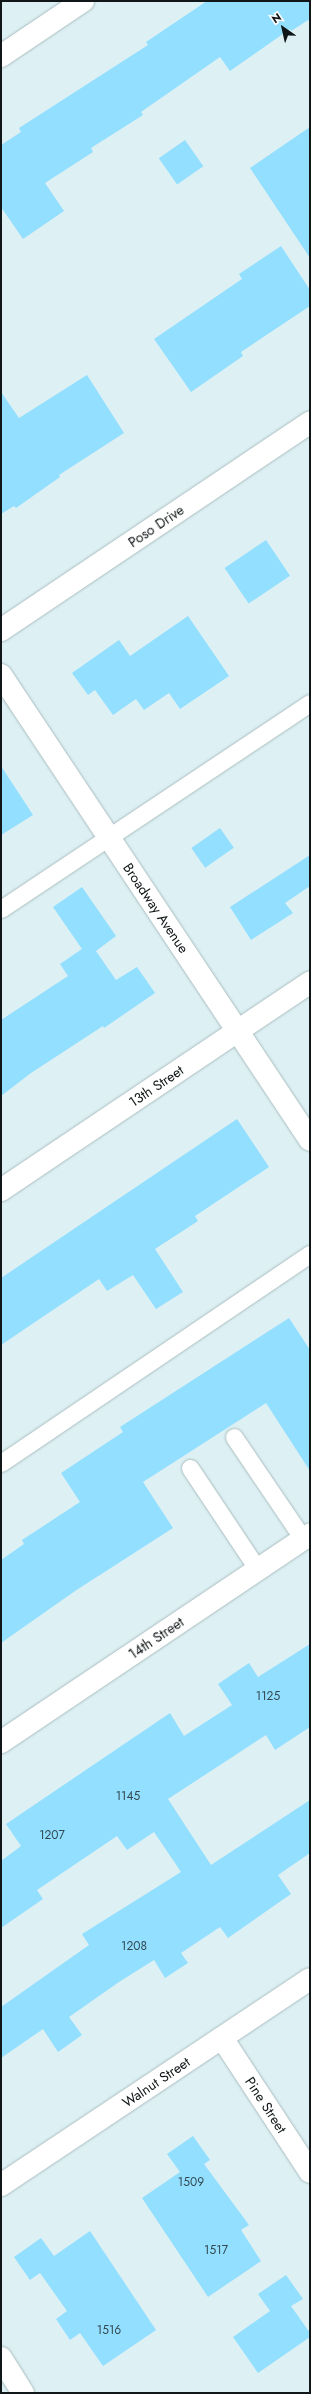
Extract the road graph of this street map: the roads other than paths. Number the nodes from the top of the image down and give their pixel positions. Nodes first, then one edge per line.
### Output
1 (83, 1) edge
2 (1, 56) edge
3 (310, 422) edge
4 (1, 630) edge
5 (1, 675) edge
6 (310, 703) edge
7 (109, 837) junction
8 (1, 909) edge
9 (310, 982) edge
10 (238, 1031) junction
11 (310, 1140) edge
12 (1, 1190) edge
13 (310, 1254) edge
14 (234, 1437) dead end
15 (1, 1463) edge
16 (190, 1468) dead end
17 (306, 1537) edge
18 (258, 1570) junction
19 (1, 1742) edge
20 (310, 1979) edge
21 (222, 2038) junction
22 (310, 2172) edge
23 (1, 2184) edge
24 (1, 2358) edge
25 (23, 2393) edge

1 - 2 street
3 - 4 street, Poso Drive
5 - 7 street, Broadway Avenue
6 - 7 lane
7 - 8 lane
7 - 10 street, Broadway Avenue
9 - 10 street, 13th Street
10 - 11 street, Broadway Avenue
10 - 12 street, 13th Street
13 - 15 lane
14 - 17 lane
16 - 18 lane
17 - 18 street, 14th Street
18 - 19 street, 14th Street
20 - 21 street, Walnut Street
21 - 22 street, Pine Street
21 - 23 street, Walnut Street
24 - 25 street

